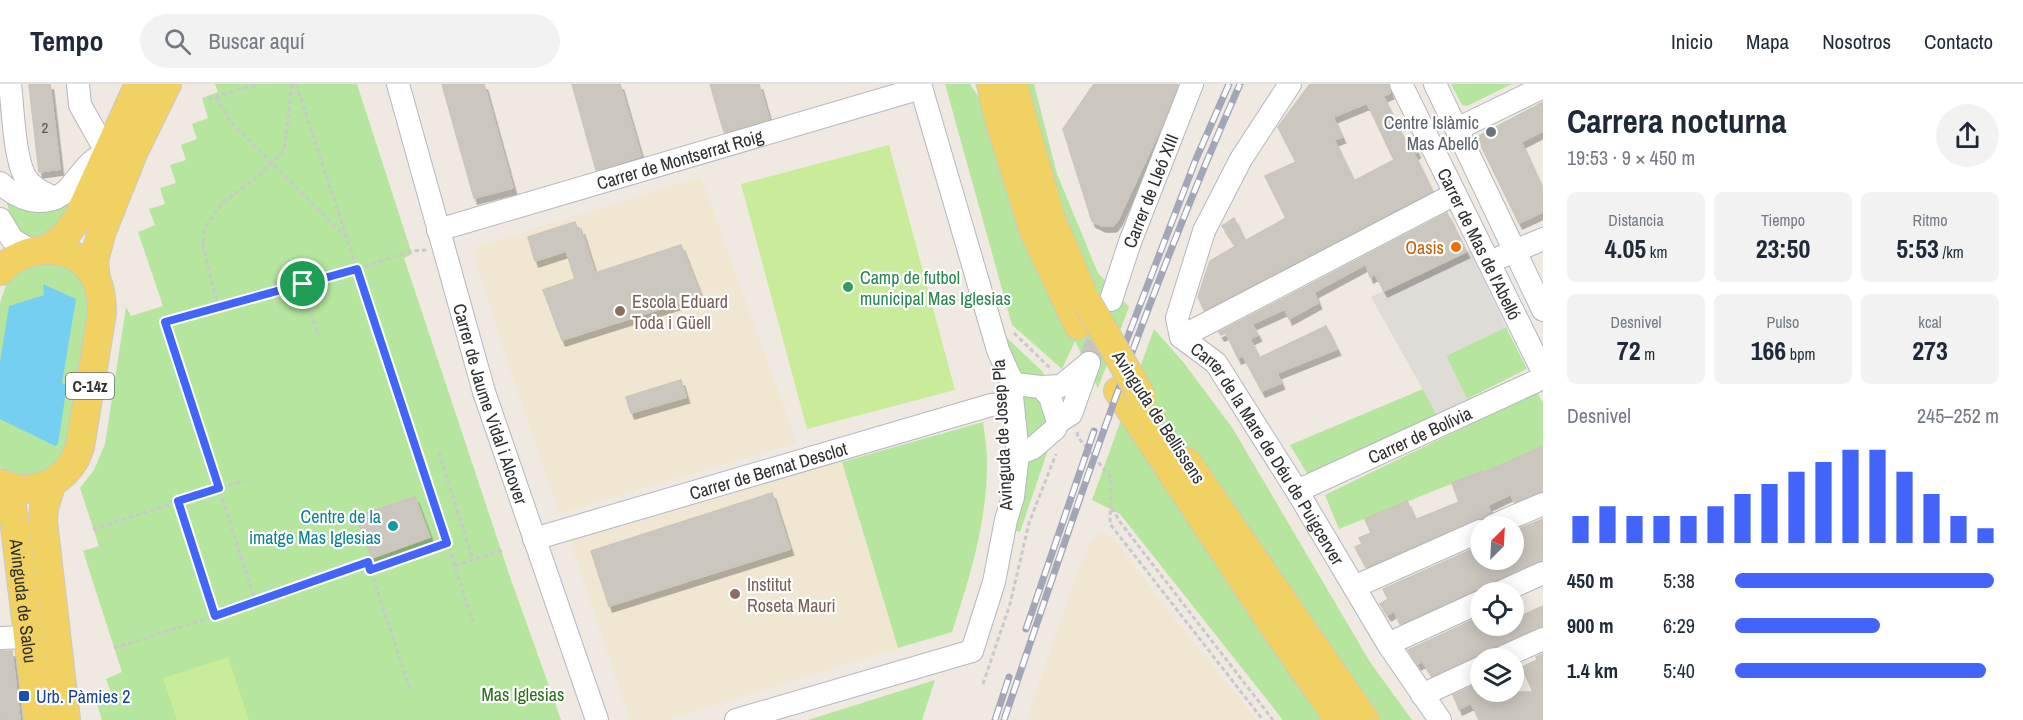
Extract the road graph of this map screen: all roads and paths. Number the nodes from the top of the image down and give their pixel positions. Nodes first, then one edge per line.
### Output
1 (10, 84) edge
2 (78, 84) edge
3 (139, 84) edge
4 (166, 84) edge
5 (259, 84) edge
6 (294, 84) edge
7 (398, 84) edge
8 (991, 84) edge
9 (1013, 84) edge
10 (1192, 84) edge
11 (1290, 84) edge
12 (1401, 84) edge
13 (1435, 84) edge
14 (920, 86) edge
15 (1543, 87) edge
16 (216, 97) junction
17 (208, 99) dead end
18 (1457, 129) junction
19 (107, 153) junction
20 (272, 162) junction
21 (0, 183) edge
22 (1455, 194) junction
23 (56, 198) junction
24 (0, 219) edge
25 (346, 234) junction
26 (1543, 239) edge
27 (441, 240) junction
28 (39, 250) junction
29 (1515, 253) junction
30 (1488, 261) junction
31 (357, 269) junction
32 (0, 271) edge
33 (96, 279) junction
34 (303, 284) junction
35 (218, 307) junction
36 (1092, 309) junction
37 (1543, 310) edge
38 (1011, 331) dead end
39 (318, 336) dead end
40 (1181, 337) junction
41 (998, 350) junction
42 (1543, 372) edge
43 (1010, 377) junction
44 (1543, 378) edge
45 (1048, 380) junction
46 (1002, 404) junction
47 (1137, 407) junction
48 (1058, 422) junction
49 (1078, 437) dead end
50 (1011, 446) junction
51 (439, 452) dead end
52 (1057, 452) dead end
53 (245, 480) dead end
54 (52, 482) junction
55 (0, 485) edge
56 (219, 488) junction
57 (1297, 491) junction
58 (178, 501) junction
59 (1543, 504) edge
60 (1112, 506) junction
61 (1515, 516) edge
62 (7, 519) edge
63 (93, 529) dead end
64 (1470, 535) edge
65 (534, 539) junction
66 (447, 543) junction
67 (502, 549) dead end
68 (473, 560) junction
69 (454, 566) junction
70 (370, 570) junction
71 (1543, 573) edge
72 (1523, 582) edge
73 (1354, 587) junction
74 (256, 603) junction
75 (1470, 607) edge
76 (215, 616) junction
77 (473, 622) dead end
78 (28, 637) junction
79 (0, 638) edge
80 (1543, 639) edge
81 (1388, 644) junction
82 (114, 648) dead end
83 (1523, 648) edge
84 (1470, 673) edge
85 (983, 684) dead end
86 (410, 689) dead end
87 (1422, 695) junction
88 (38, 720) edge
89 (66, 720) edge
90 (597, 720) edge
91 (736, 720) edge
92 (1263, 720) edge
93 (1273, 720) edge
94 (1339, 720) edge
95 (1365, 720) edge
96 (1440, 720) edge

1 - 23 street
2 - 19 street
3 - 19 main road
4 - 33 main road
5 - 16 path
6 - 20 path
6 - 25 path
7 - 27 street, Carrer de Jaume Vidal i Alcover
8 - 36 main road, Avinguda de Bellissens
9 - 36 main road, Avinguda de Bellissens
10 - 36 street, Carrer de Lleó XIII
11 - 40 street, Carrer de la Mare de Déu de Puigcerver
12 - 22 street, Carrer de Mas de l'Abelló
13 - 18 street, Carrer de Mas de l'Abelló
14 - 27 street, Carrer de Montserrat Roig
14 - 41 street, Avinguda de Josep Pla
15 - 18 street
16 - 17 path
16 - 20 path
18 - 29 street, Carrer de Mas de l'Abelló
19 - 23 street
19 - 28 main road
20 - 25 path
20 - 35 path
21 - 23 street
22 - 30 street, Carrer de Mas de l'Abelló
22 - 40 street
24 - 28 street
25 - 31 path
26 - 29 street
27 - 31 path
27 - 65 street, Carrer de Jaume Vidal i Alcover
28 - 32 main road
28 - 33 main road
29 - 30 street
29 - 37 street, Carrer de Mas de l'Abelló
30 - 42 street, Carrer de Mas de l'Abelló
31 - 34 path
31 - 66 path
33 - 54 main road, C-14z
34 - 35 path
34 - 39 path
35 - 56 path
36 - 47 main road, Avinguda de Bellissens
38 - 45 path
40 - 57 street, Carrer de la Mare de Déu de Puigcerver
41 - 43 street, Avinguda de Josep Pla
41 - 46 street, Avinguda de Josep Pla
43 - 45 street
43 - 50 street, Avinguda de Josep Pla
44 - 57 street, Carrer de Bolívia
45 - 48 street
45 - 48 street
46 - 50 street, Avinguda de Josep Pla
46 - 65 street, Carrer de Bernat Desclot
47 - 94 main road, Avinguda de Bellissens
47 - 95 main road, Avinguda de Bellissens
48 - 50 street
49 - 60 path
50 - 91 street, Avinguda de Josep Pla
51 - 68 path
52 - 85 path
53 - 56 path
54 - 55 main road
54 - 89 main road, Avinguda de Salou / C-14z
55 - 62 main road, Avinguda de Salou
56 - 58 path
56 - 74 path
57 - 73 street, Carrer de la Mare de Déu de Puigcerver
58 - 63 path
58 - 76 path
59 - 61 street
60 - 92 path
60 - 93 path
62 - 78 main road, Avinguda de Salou
64 - 73 street
65 - 90 street, Carrer de Jaume Vidal i Alcover
66 - 69 path
66 - 70 path
67 - 68 path
68 - 69 path
69 - 77 path
70 - 74 path
70 - 86 path
71 - 72 street
73 - 81 street, Carrer de la Mare de Déu de Puigcerver
74 - 76 path
75 - 81 street
76 - 82 path
78 - 79 street
78 - 88 main road, Avinguda de Salou
80 - 83 street
81 - 87 street, Carrer de la Mare de Déu de Puigcerver
84 - 87 street
87 - 96 street, Carrer de la Mare de Déu de Puigcerver

